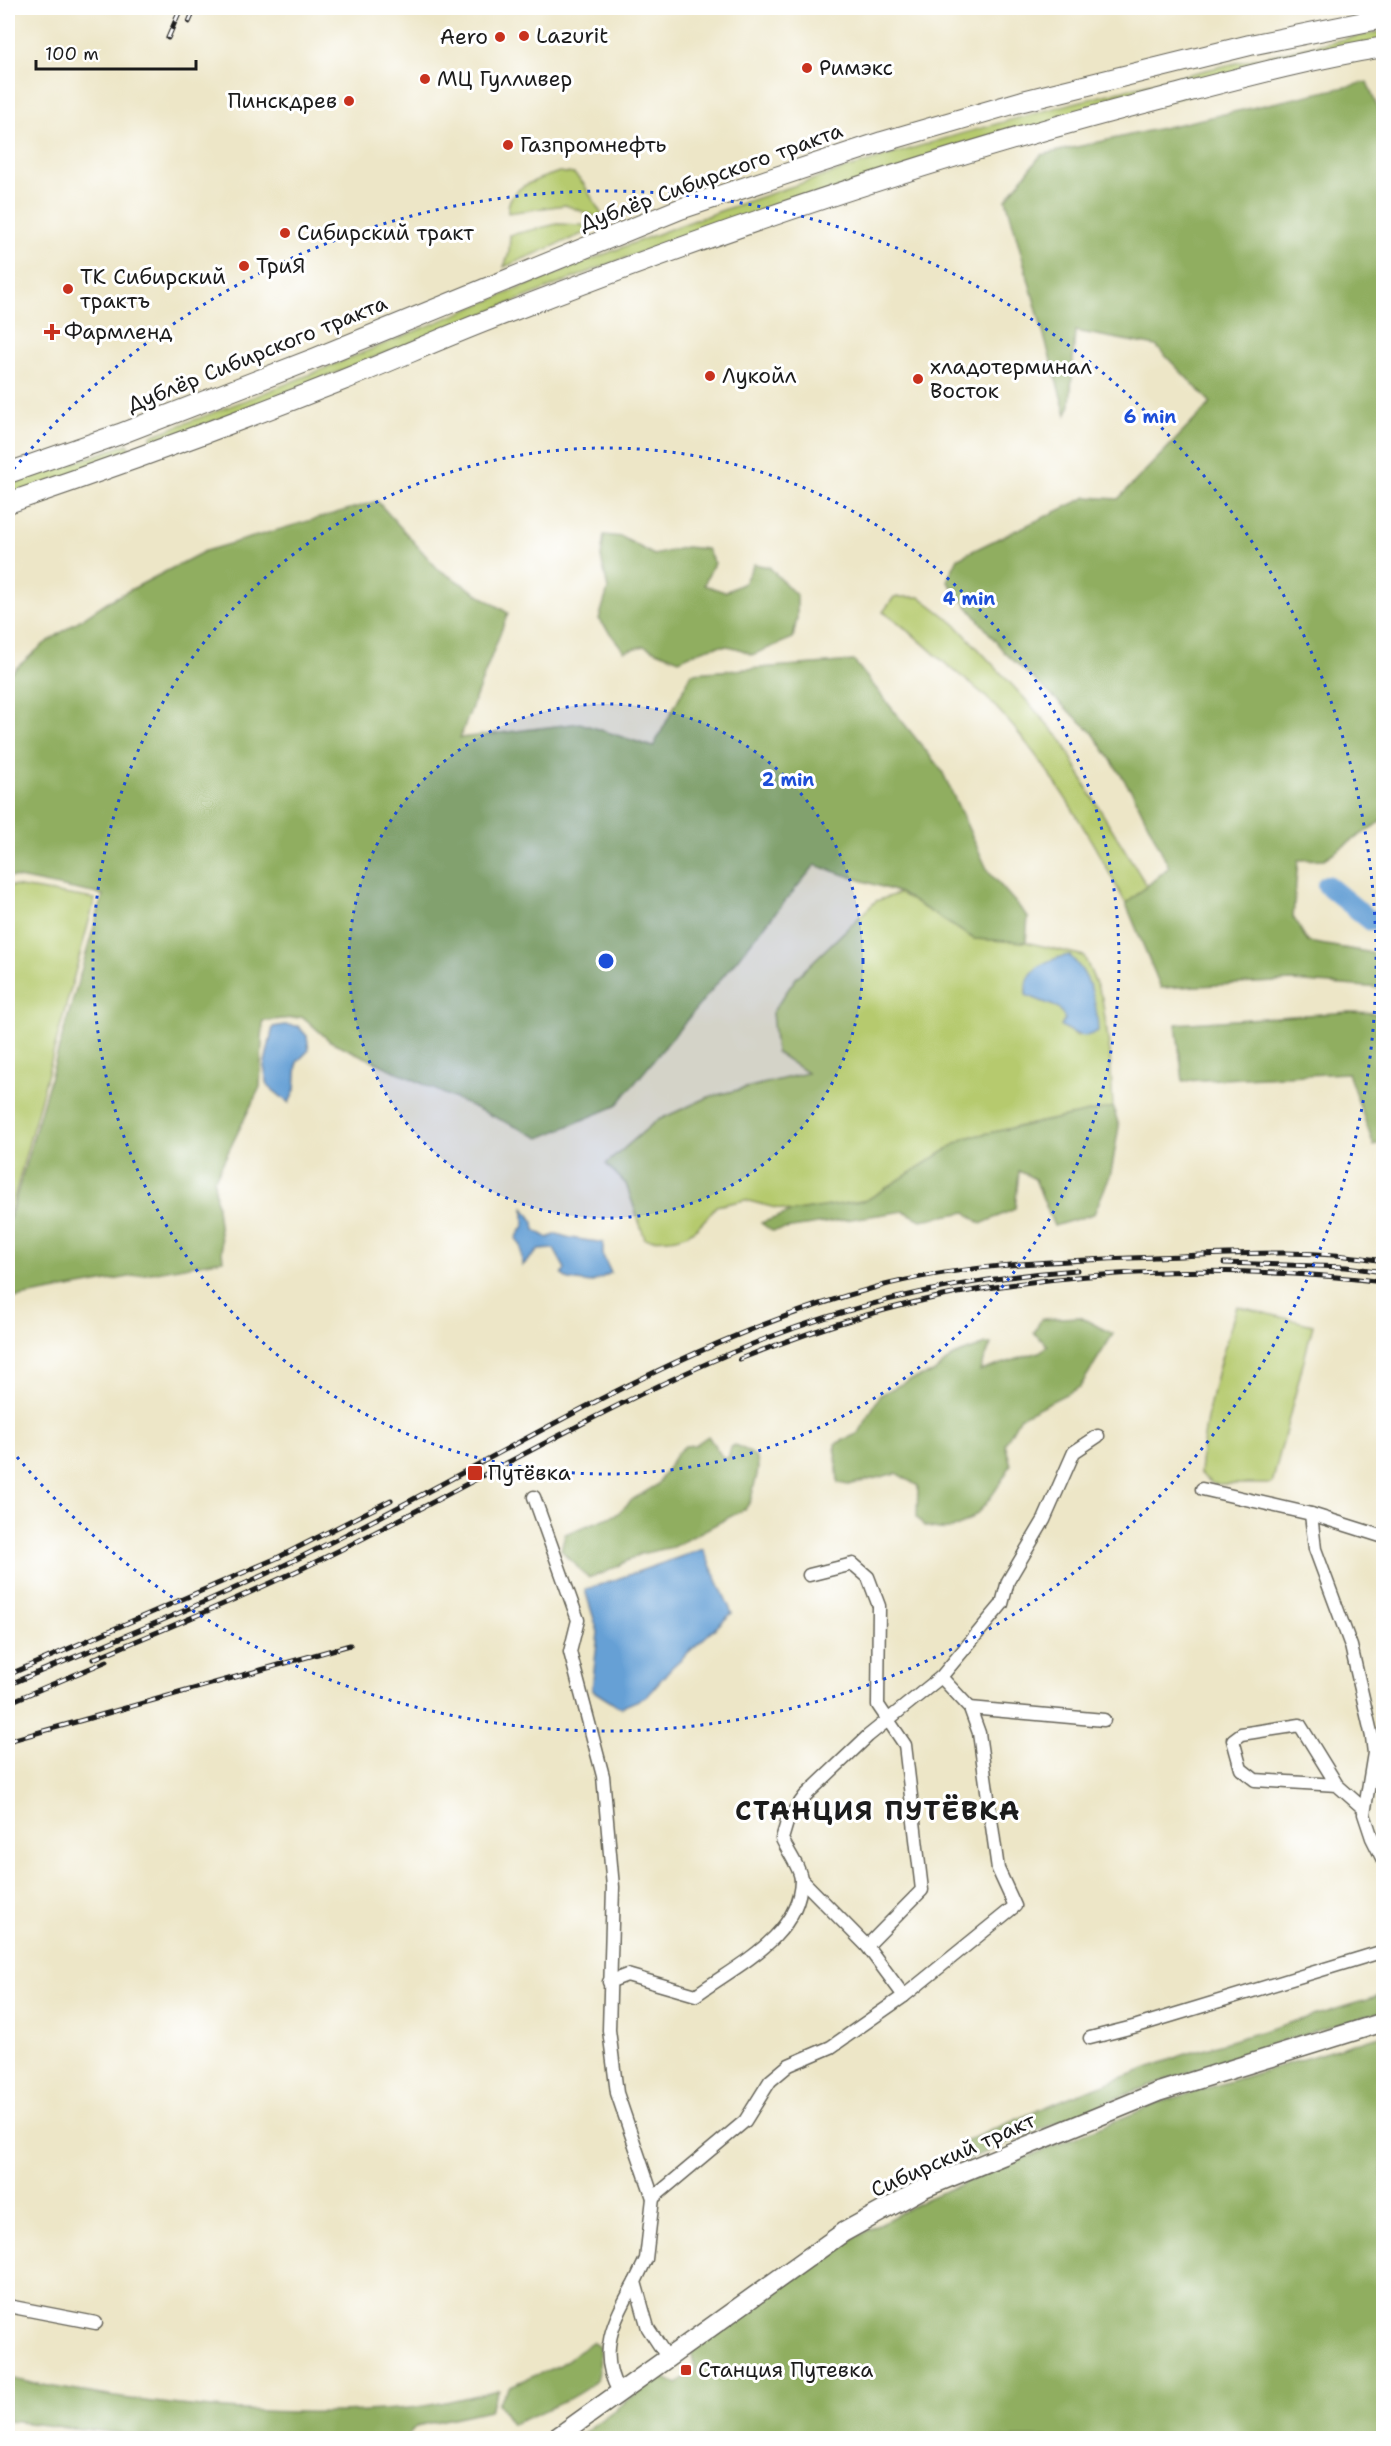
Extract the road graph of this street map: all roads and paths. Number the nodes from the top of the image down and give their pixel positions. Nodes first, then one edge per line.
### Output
1 (1383, 18) edge
2 (1383, 46) edge
3 (8, 473) edge
4 (8, 503) edge
5 (1098, 1436) dead end
6 (1202, 1489) dead end
7 (534, 1497) dead end
8 (1311, 1514) junction
9 (1383, 1537) edge
10 (809, 1575) dead end
11 (941, 1677) junction
12 (970, 1708) junction
13 (1104, 1720) dead end
14 (889, 1721) junction
15 (1338, 1785) junction
16 (1364, 1809) junction
17 (1383, 1862) edge
18 (801, 1879) junction
19 (867, 1946) junction
20 (1383, 1951) edge
21 (609, 1982) junction
22 (904, 1996) junction
23 (1383, 2022) edge
24 (1090, 2038) dead end
25 (653, 2198) junction
26 (635, 2282) junction
27 (8, 2306) edge
28 (96, 2323) dead end
29 (667, 2357) junction
30 (620, 2392) junction
31 (558, 2438) edge

1 - 3 main road, Дублёр Сибирского тракта
2 - 4 main road
5 - 11 street
6 - 8 street
7 - 21 street
8 - 9 street
8 - 16 street
10 - 14 street
11 - 12 street
11 - 14 street
12 - 13 street
12 - 22 street
14 - 18 street
14 - 19 street
15 - 15 street
15 - 16 street
16 - 17 street
18 - 19 street
18 - 21 street
19 - 22 street
20 - 24 street
21 - 25 street
22 - 25 street
23 - 29 main road, Сибирский тракт
25 - 26 street
26 - 29 street
26 - 30 street
27 - 28 street
29 - 30 main road, Сибирский тракт
30 - 31 main road, Сибирский тракт

